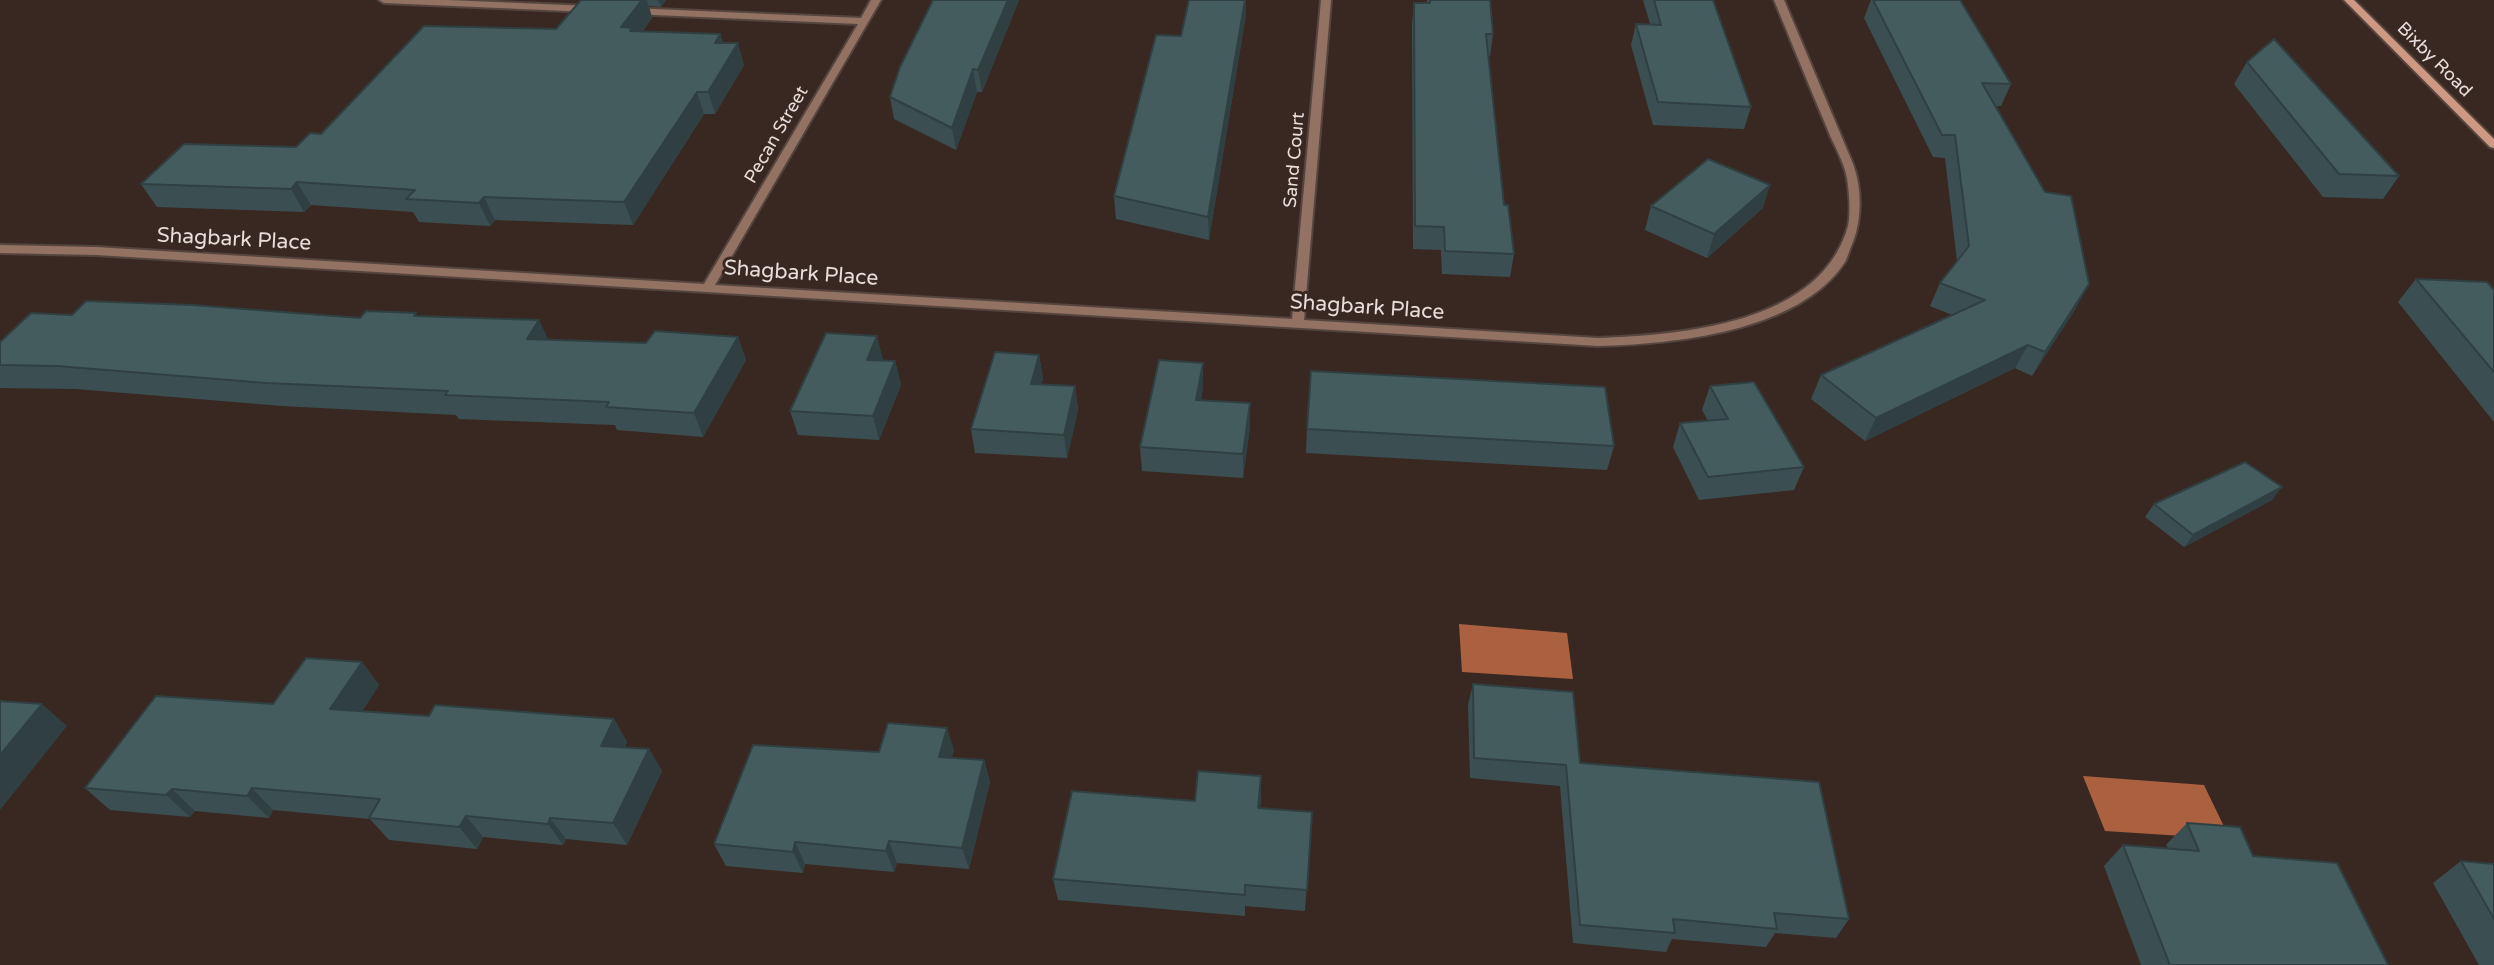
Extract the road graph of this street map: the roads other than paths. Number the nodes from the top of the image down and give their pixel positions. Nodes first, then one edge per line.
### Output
1 (384, 0) edge
2 (876, 0) edge
3 (1326, 0) edge
4 (1779, 0) edge
5 (2348, 0) edge
6 (604, 9) edge
7 (617, 10) edge
8 (864, 20) junction
9 (2494, 145) edge
10 (0, 249) edge
11 (708, 287) junction
12 (1298, 323) junction

1 - 6 street
2 - 8 street, Pecan Street
3 - 12 street, Sand Court
4 - 12 street, Shagbark Place
5 - 9 street, Bixby Road
7 - 8 street
8 - 11 street, Pecan Street
10 - 11 street, Shagbark Place
11 - 12 street, Shagbark Place

